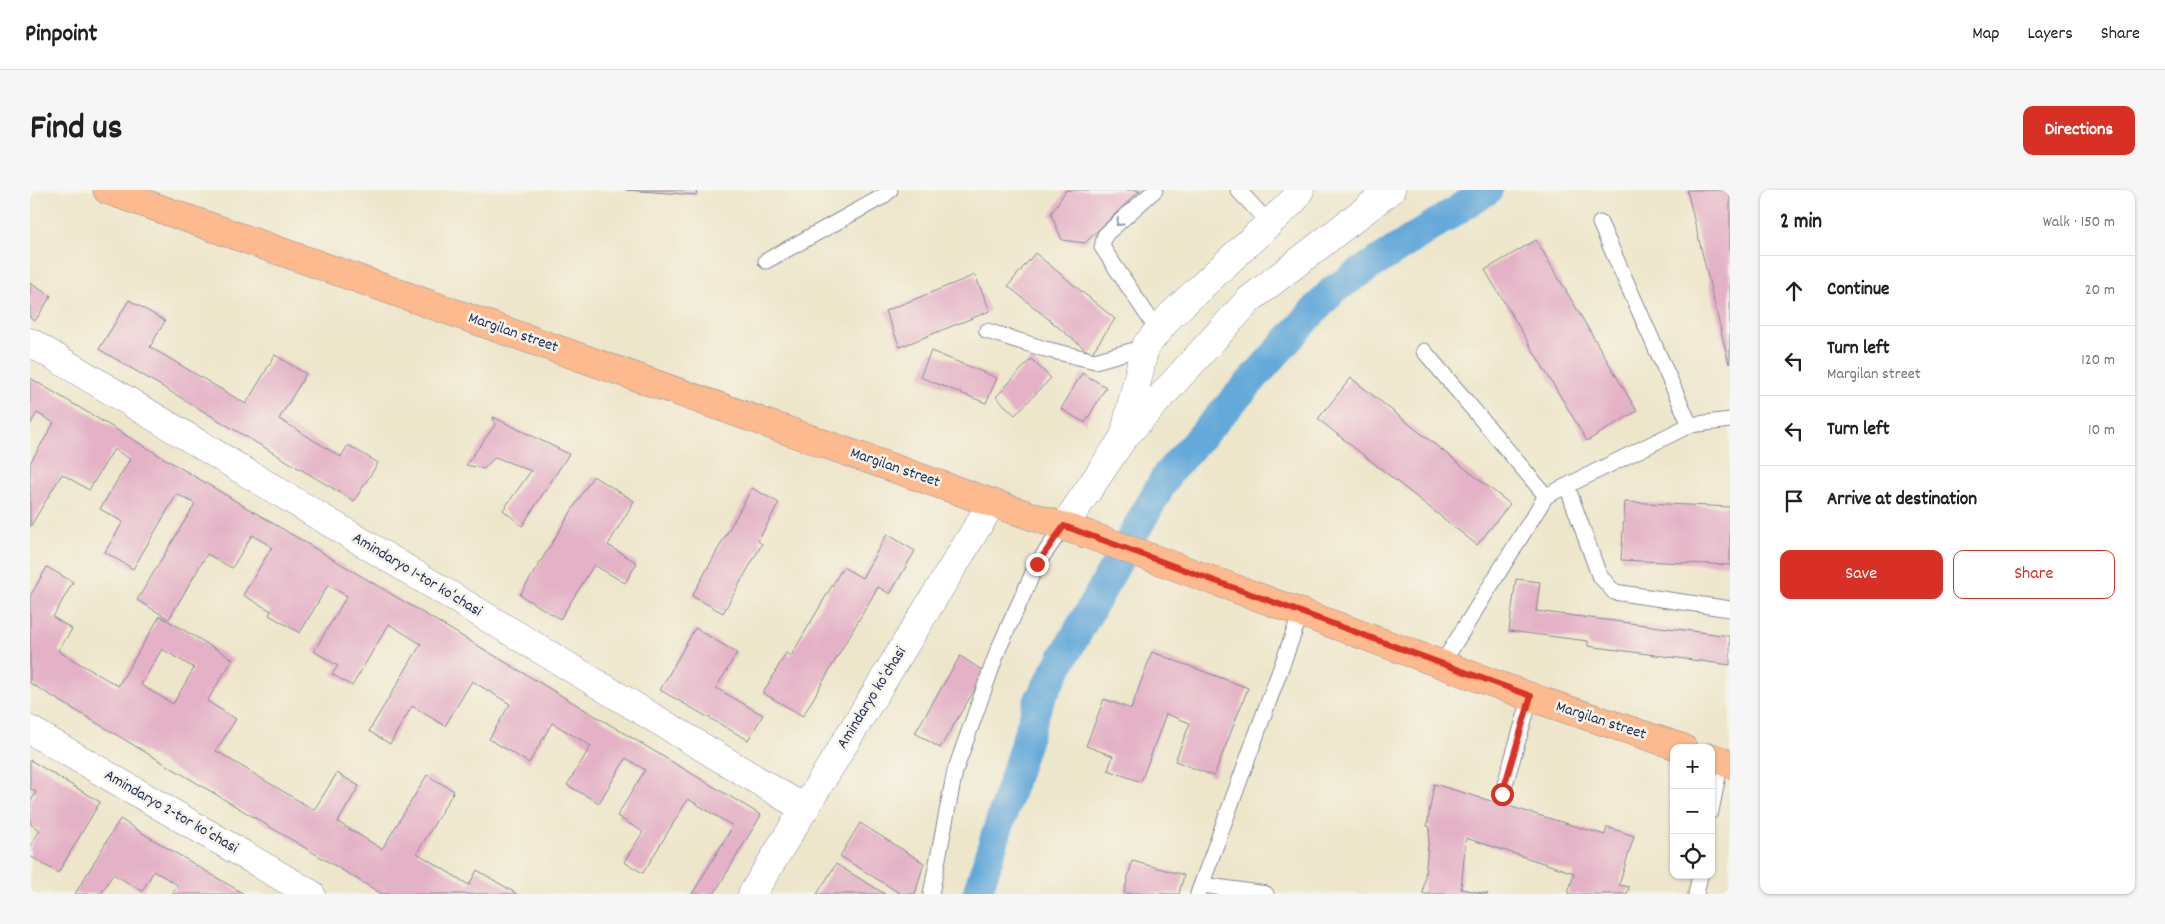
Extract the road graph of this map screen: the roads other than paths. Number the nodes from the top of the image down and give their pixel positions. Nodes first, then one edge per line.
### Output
1 (107, 190) edge
2 (890, 190) edge
3 (1155, 190) edge
4 (1238, 190) edge
5 (1300, 190) edge
6 (1391, 190) edge
7 (1269, 223) junction
8 (1600, 223) dead end
9 (766, 261) dead end
10 (987, 331) dead end
11 (1152, 339) junction
12 (30, 342) edge
13 (1424, 351) dead end
14 (1730, 420) edge
15 (1690, 425) junction
16 (1124, 437) junction
17 (1567, 486) junction
18 (1546, 496) junction
19 (992, 503) junction
20 (1064, 526) junction
21 (1730, 609) edge
22 (1301, 613) junction
23 (1442, 664) junction
24 (1531, 696) junction
25 (30, 730) edge
26 (1671, 744) edge
27 (1721, 760) edge
28 (1715, 791) edge
29 (1502, 794) dead end
30 (805, 809) junction
31 (1699, 879) edge
32 (1200, 889) edge
33 (311, 894) edge
34 (752, 894) edge
35 (931, 894) edge
36 (1266, 894) edge
37 (1696, 894) edge

1 - 19 main road, Margilan street
2 - 9 lane
3 -> 11 lane
4 - 7 lane
5 - 7 street
6 - 16 street
7 - 11 street
8 - 15 lane
10 - 11 lane
11 - 16 street
12 - 30 street, Amindaryo 1-tor koʻchasi
13 - 18 lane
14 - 15 lane
15 - 17 lane
16 - 20 street
17 - 18 lane
17 - 21 lane
18 - 23 lane
19 - 20 main road, Margilan street
19 - 30 street, Amindaryo koʻchasi
20 - 22 main road, Margilan street
20 - 35 lane
22 - 23 main road, Margilan street
22 - 32 lane
23 - 24 main road, Margilan street
24 - 26 main road, Margilan street
24 - 29 lane
25 - 33 street, Amindaryo 2-tor koʻchasi
27 - 28 lane
30 - 34 street, Amindaryo koʻchasi
31 - 37 lane
32 - 36 lane

